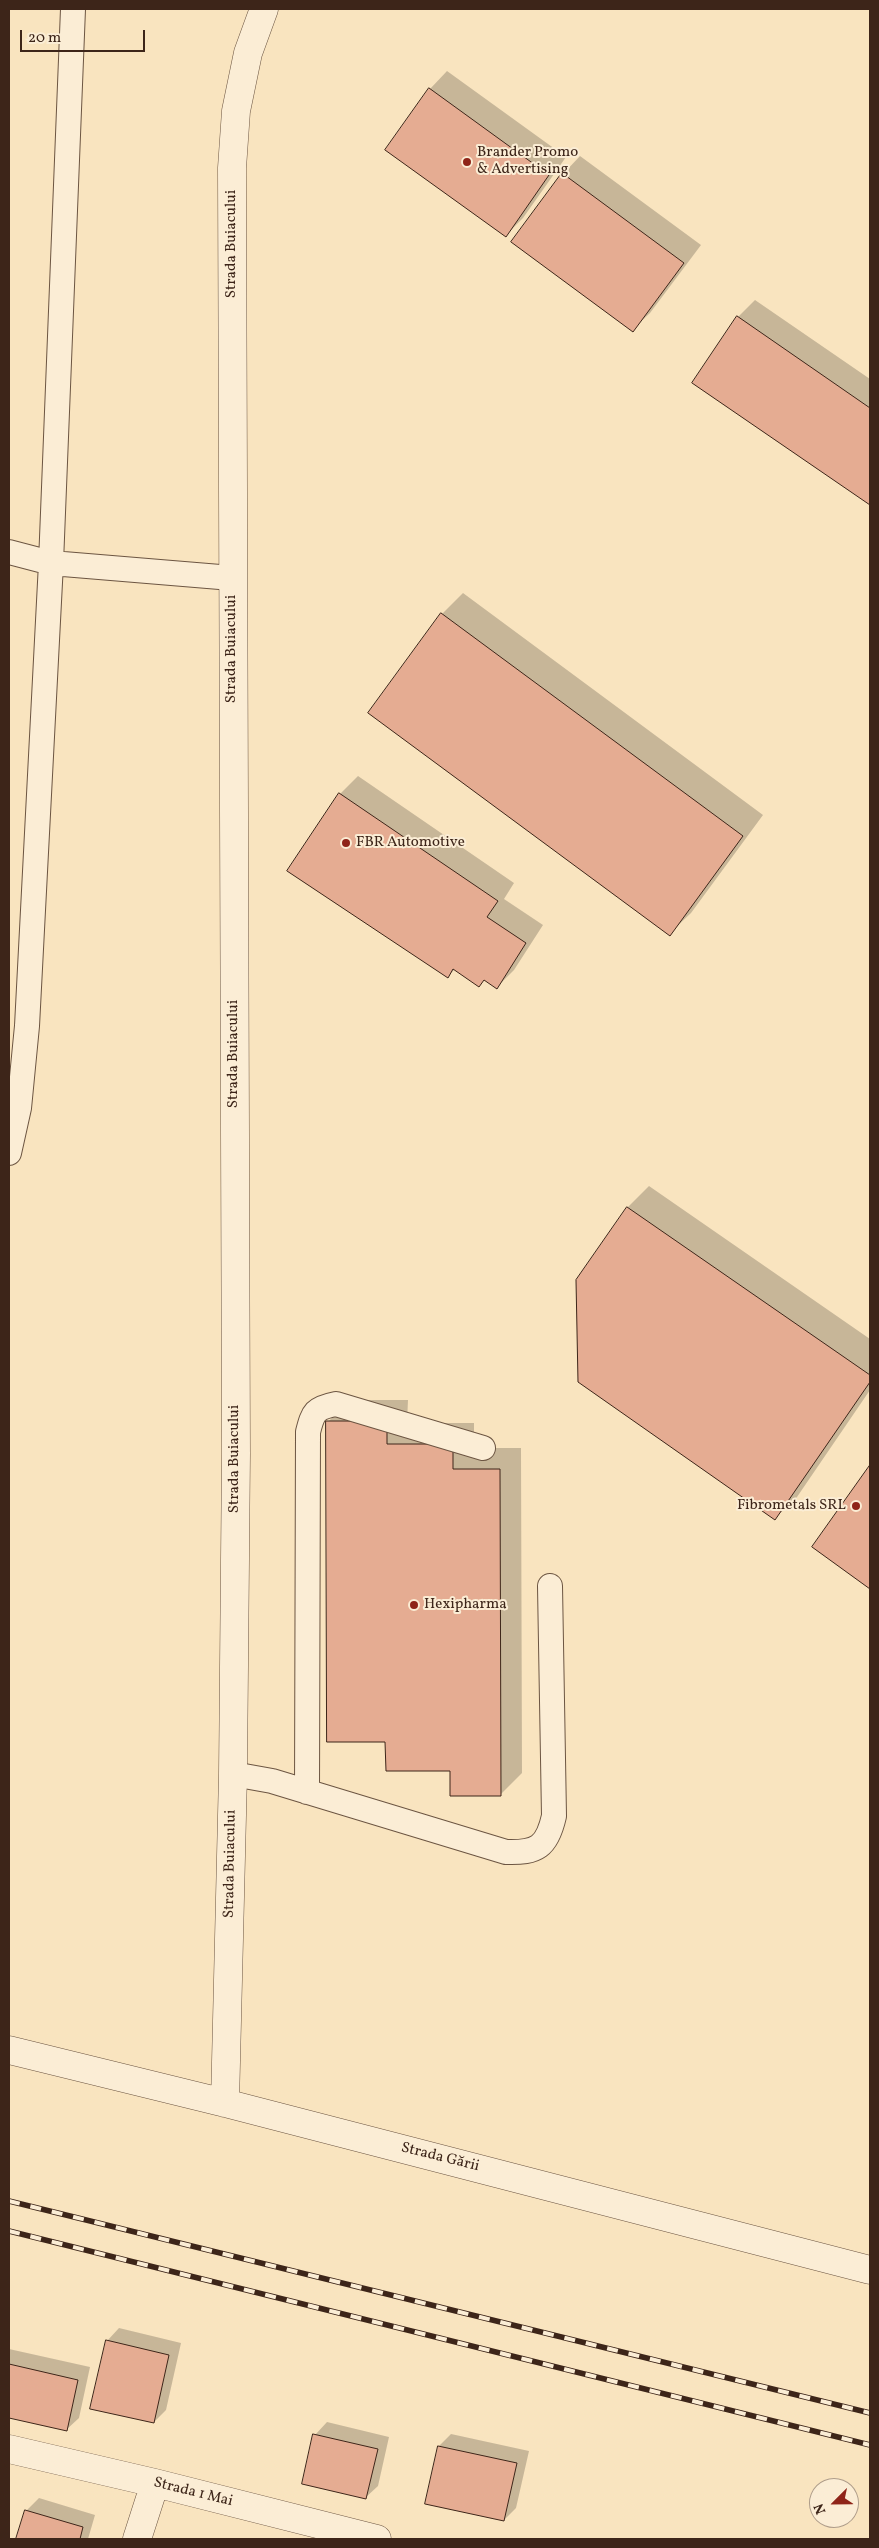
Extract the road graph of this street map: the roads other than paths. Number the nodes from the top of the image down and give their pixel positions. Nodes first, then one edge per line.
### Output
1 (73, 9) edge
2 (264, 9) edge
3 (9, 552) edge
4 (51, 563) junction
5 (232, 578) junction
6 (9, 1153) edge
7 (483, 1448) dead end
8 (550, 1586) dead end
9 (233, 1774) junction
10 (307, 1792) junction
11 (9, 2050) edge
12 (225, 2103) junction
13 (870, 2270) edge
14 (9, 2449) edge
15 (155, 2483) junction
16 (137, 2539) edge
17 (377, 2539) edge

1 - 4 lane
2 - 5 street, Strada Buiacului
3 - 4 lane
4 - 5 lane
4 - 6 lane
5 - 9 street, Strada Buiacului
7 - 10 lane
8 - 10 lane
9 - 10 lane
9 - 12 street, Strada Buiacului
11 - 12 street, Strada Gării
12 - 13 street, Strada Gării
14 - 15 street, Strada 1 Mai
15 - 16 street
15 - 17 street, Strada 1 Mai

